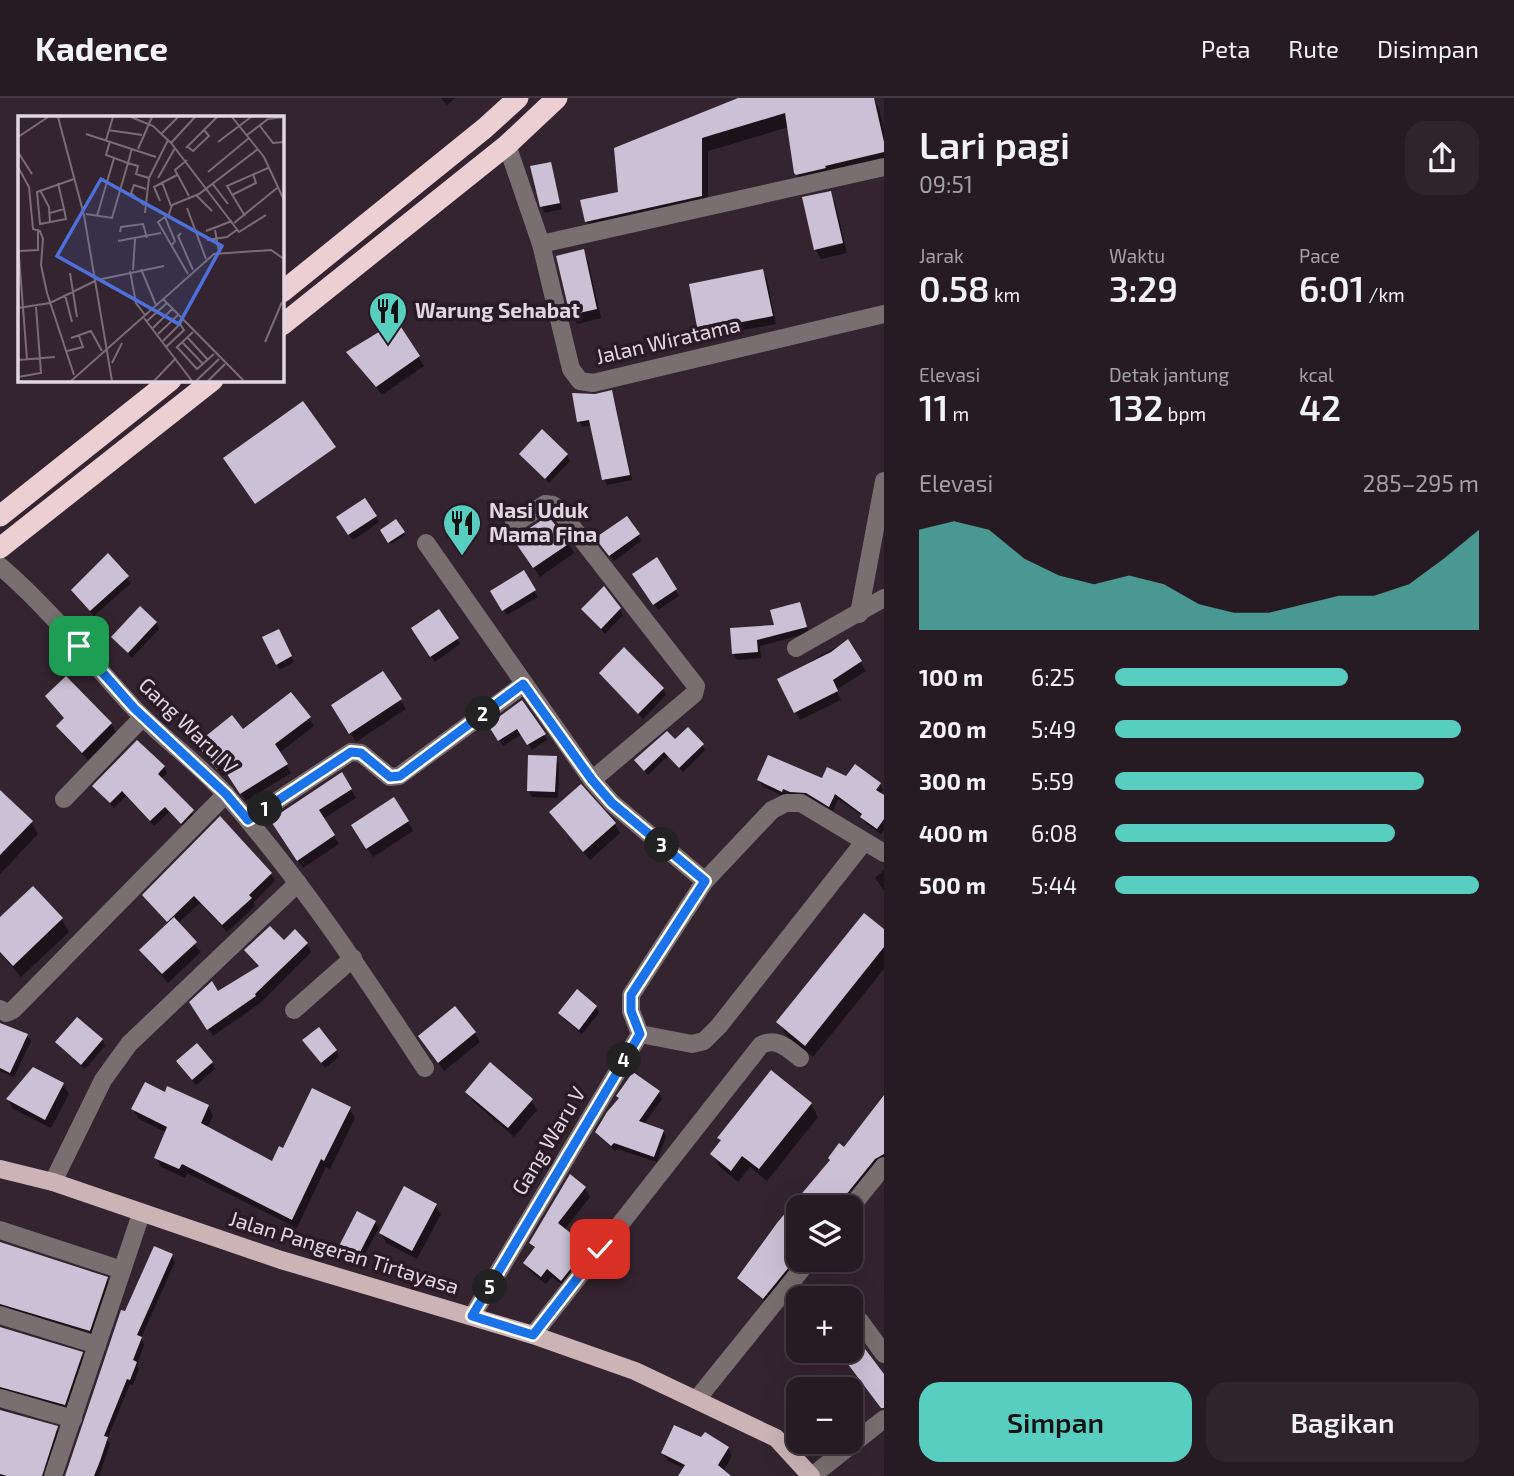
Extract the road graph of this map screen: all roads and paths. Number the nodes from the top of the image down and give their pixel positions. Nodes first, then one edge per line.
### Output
1 (518, 98) edge
2 (557, 98) edge
3 (507, 145) junction
4 (884, 167) edge
5 (541, 244) junction
6 (299, 278) junction
7 (284, 290) edge
8 (316, 298) junction
9 (884, 314) edge
10 (284, 323) edge
11 (169, 382) edge
12 (210, 382) edge
13 (884, 481) edge
14 (0, 516) edge
15 (514, 524) dead end
16 (426, 543) dead end
17 (0, 548) edge
18 (0, 566) edge
19 (876, 571) edge
20 (884, 598) edge
21 (859, 614) junction
22 (796, 648) dead end
23 (523, 684) junction
24 (143, 717) junction
25 (592, 780) junction
26 (226, 794) junction
27 (64, 799) dead end
28 (248, 820) junction
29 (864, 842) junction
30 (884, 853) edge
31 (705, 881) junction
32 (298, 883) junction
33 (353, 958) junction
34 (0, 1010) edge
35 (294, 1010) dead end
36 (640, 1034) junction
37 (800, 1058) dead end
38 (425, 1068) dead end
39 (884, 1167) edge
40 (0, 1169) edge
41 (53, 1182) junction
42 (861, 1195) edge
43 (141, 1214) junction
44 (0, 1230) edge
45 (122, 1270) junction
46 (799, 1272) edge
47 (0, 1315) edge
48 (472, 1316) junction
49 (863, 1325) edge
50 (533, 1335) junction
51 (97, 1345) junction
52 (884, 1354) edge
53 (0, 1398) edge
54 (697, 1399) junction
55 (73, 1419) junction
56 (884, 1419) edge
57 (53, 1476) edge
58 (812, 1476) edge

1 - 6 highway
2 - 3 highway
3 - 5 street, Jalan Wiratama
3 - 8 highway
4 - 5 street
5 - 9 street, Jalan Wiratama
6 - 7 highway
6 - 8 highway
8 - 10 highway
11 - 14 highway
12 - 17 highway
13 - 19 street
15 - 25 street
16 - 23 street
18 - 24 street, Gang Waru IV
19 - 21 street
20 - 21 street
21 - 22 street
23 - 25 street
23 - 28 street
24 - 26 street, Gang Waru IV
24 - 27 street
25 - 31 street
26 - 28 street, Gang Waru IV
26 - 34 street
28 - 32 street, Gang Waru IV
29 - 30 street
29 - 31 street
29 - 36 street
31 - 36 street
32 - 33 street, Gang Waru IV
32 - 41 street
33 - 35 street
33 - 38 street, Gang Waru IV
36 - 48 street, Gang Waru V
37 - 50 street
39 - 42 street
40 - 41 main road, Jalan Pangeran Tirtayasa
41 - 43 main road, Jalan Pangeran Tirtayasa
43 - 45 street
43 - 48 main road, Jalan Pangeran Tirtayasa
44 - 45 street
45 - 51 street
46 - 54 street
47 - 51 street
48 - 50 main road, Jalan Pangeran Tirtayasa
49 - 52 street
50 - 54 main road, Jalan Pangeran Tirtayasa
51 - 55 street
53 - 55 street
54 - 58 main road, Jalan Pangeran Tirtayasa
55 - 57 street
56 - 58 street

